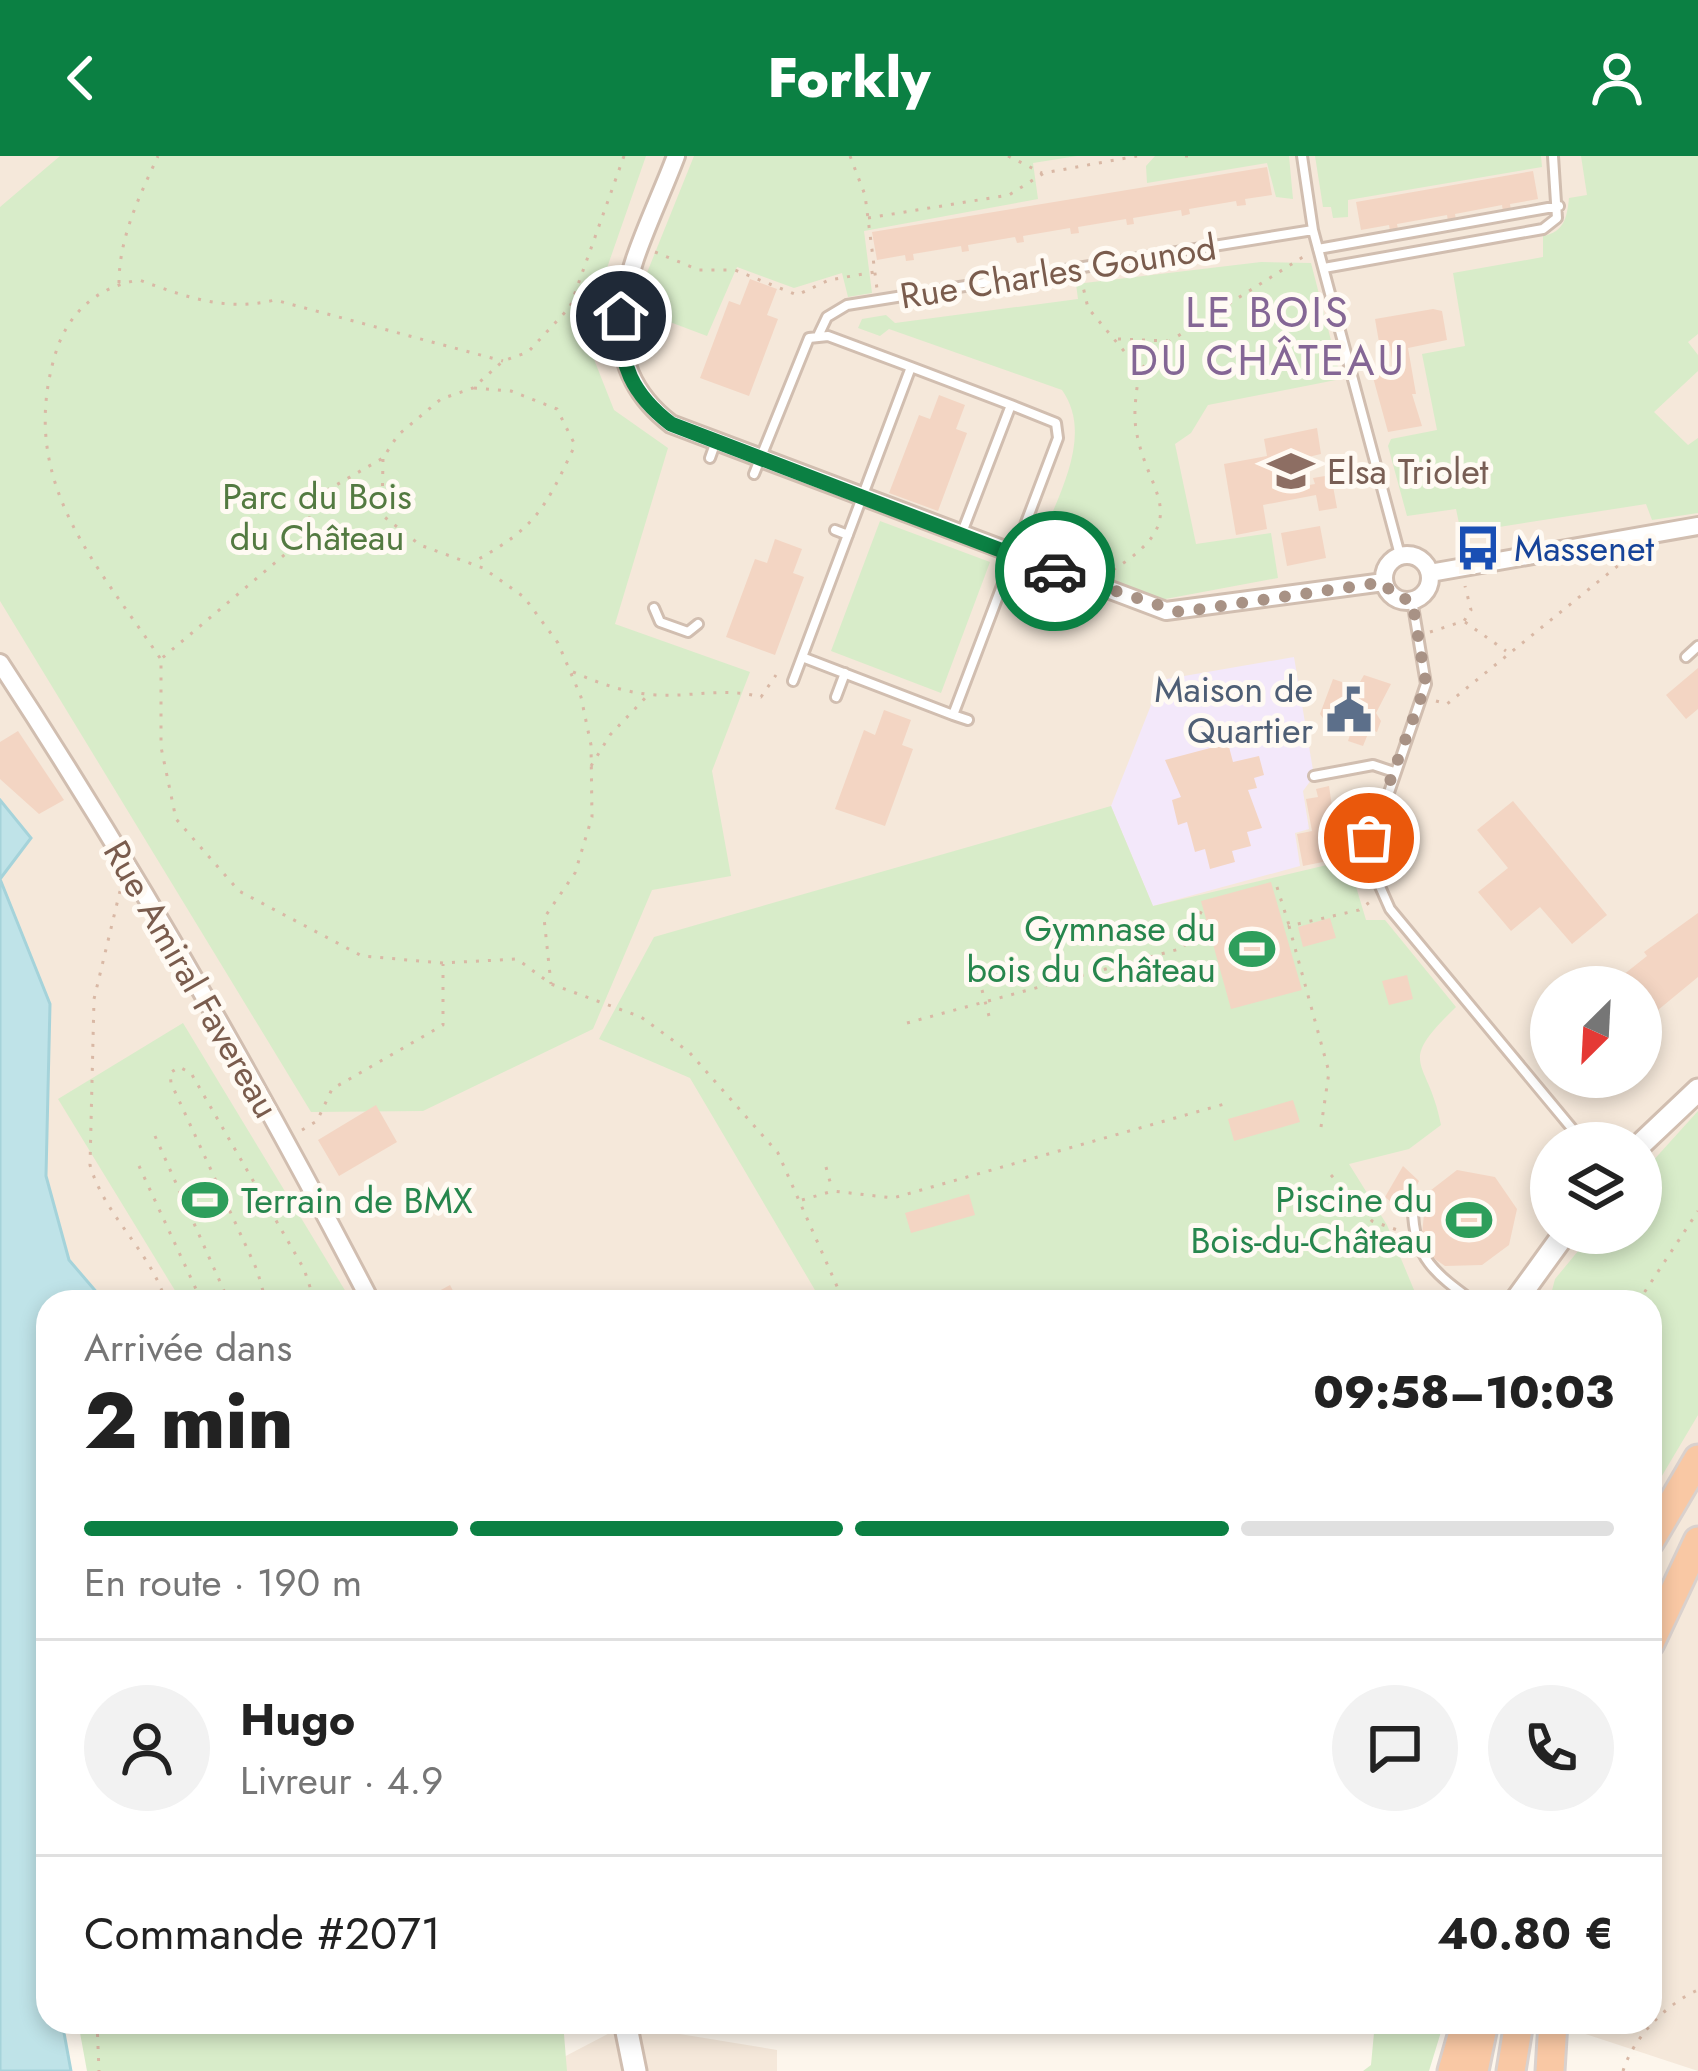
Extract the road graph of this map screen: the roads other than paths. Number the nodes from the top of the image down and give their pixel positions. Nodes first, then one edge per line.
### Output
1 (676, 156) edge
2 (1302, 156) edge
3 (1553, 156) edge
4 (1559, 206) junction
5 (1313, 230) junction
6 (1319, 252) junction
7 (1324, 268) junction
8 (818, 336) junction
9 (911, 368) junction
10 (1011, 405) junction
11 (757, 467) junction
12 (861, 500) junction
13 (1698, 526) edge
14 (835, 530) dead end
15 (848, 535) junction
16 (961, 537) junction
17 (1013, 556) junction
18 (1400, 556) junction
19 (1430, 573) junction
20 (1384, 582) junction
21 (1412, 600) junction
22 (654, 608) dead end
23 (698, 624) dead end
24 (1698, 646) edge
25 (1686, 657) dead end
26 (802, 658) junction
27 (0, 663) edge
28 (845, 674) junction
29 (793, 681) dead end
30 (836, 697) dead end
31 (953, 715) junction
32 (968, 720) dead end
33 (1394, 772) junction
34 (1314, 776) dead end
35 (1698, 1090) edge
36 (1567, 1122) edge
37 (1662, 1124) edge
38 (1412, 1209) dead end
39 (1550, 1254) edge
40 (365, 1290) edge
41 (1457, 1290) edge
42 (1524, 1290) edge
43 (1698, 1459) edge
44 (1662, 1521) edge
45 (1698, 1541) edge
46 (1662, 1618) edge
47 (627, 2034) edge
48 (1463, 2034) edge
49 (1482, 2034) edge
50 (1517, 2034) edge
51 (1552, 2034) edge
52 (635, 2071) edge
53 (1452, 2071) edge
54 (1474, 2071) edge
55 (1511, 2071) edge
56 (1550, 2071) edge

1 - 11 street
2 - 5 lane
3 - 4 lane
4 - 6 lane
4 - 7 lane
5 - 6 lane
5 - 8 lane, Rue Charles Gounod
6 - 7 lane
7 - 18 lane
8 - 9 lane
8 - 11 lane
9 - 10 lane
9 - 12 lane
10 - 16 lane
10 - 17 lane
11 - 12 street
12 - 15 lane
12 - 16 street
13 - 19 street
14 - 15 lane
15 - 26 lane
16 - 17 street
17 - 20 street
17 - 31 lane
18 - 19 street
18 - 20 street
19 - 21 street
20 - 21 street
21 - 33 lane
22 - 23 lane
24 - 25 lane
26 - 28 lane
26 - 29 lane
27 - 40 street, Rue Amiral Favereau
28 - 30 lane
28 - 31 lane
31 - 32 lane
33 - 34 lane
33 - 36 lane
35 - 37 street
38 - 41 lane
39 - 42 street
43 - 44 highway
45 - 46 highway
47 - 52 street
48 - 53 highway
49 - 54 highway
50 - 55 highway
51 - 56 highway

